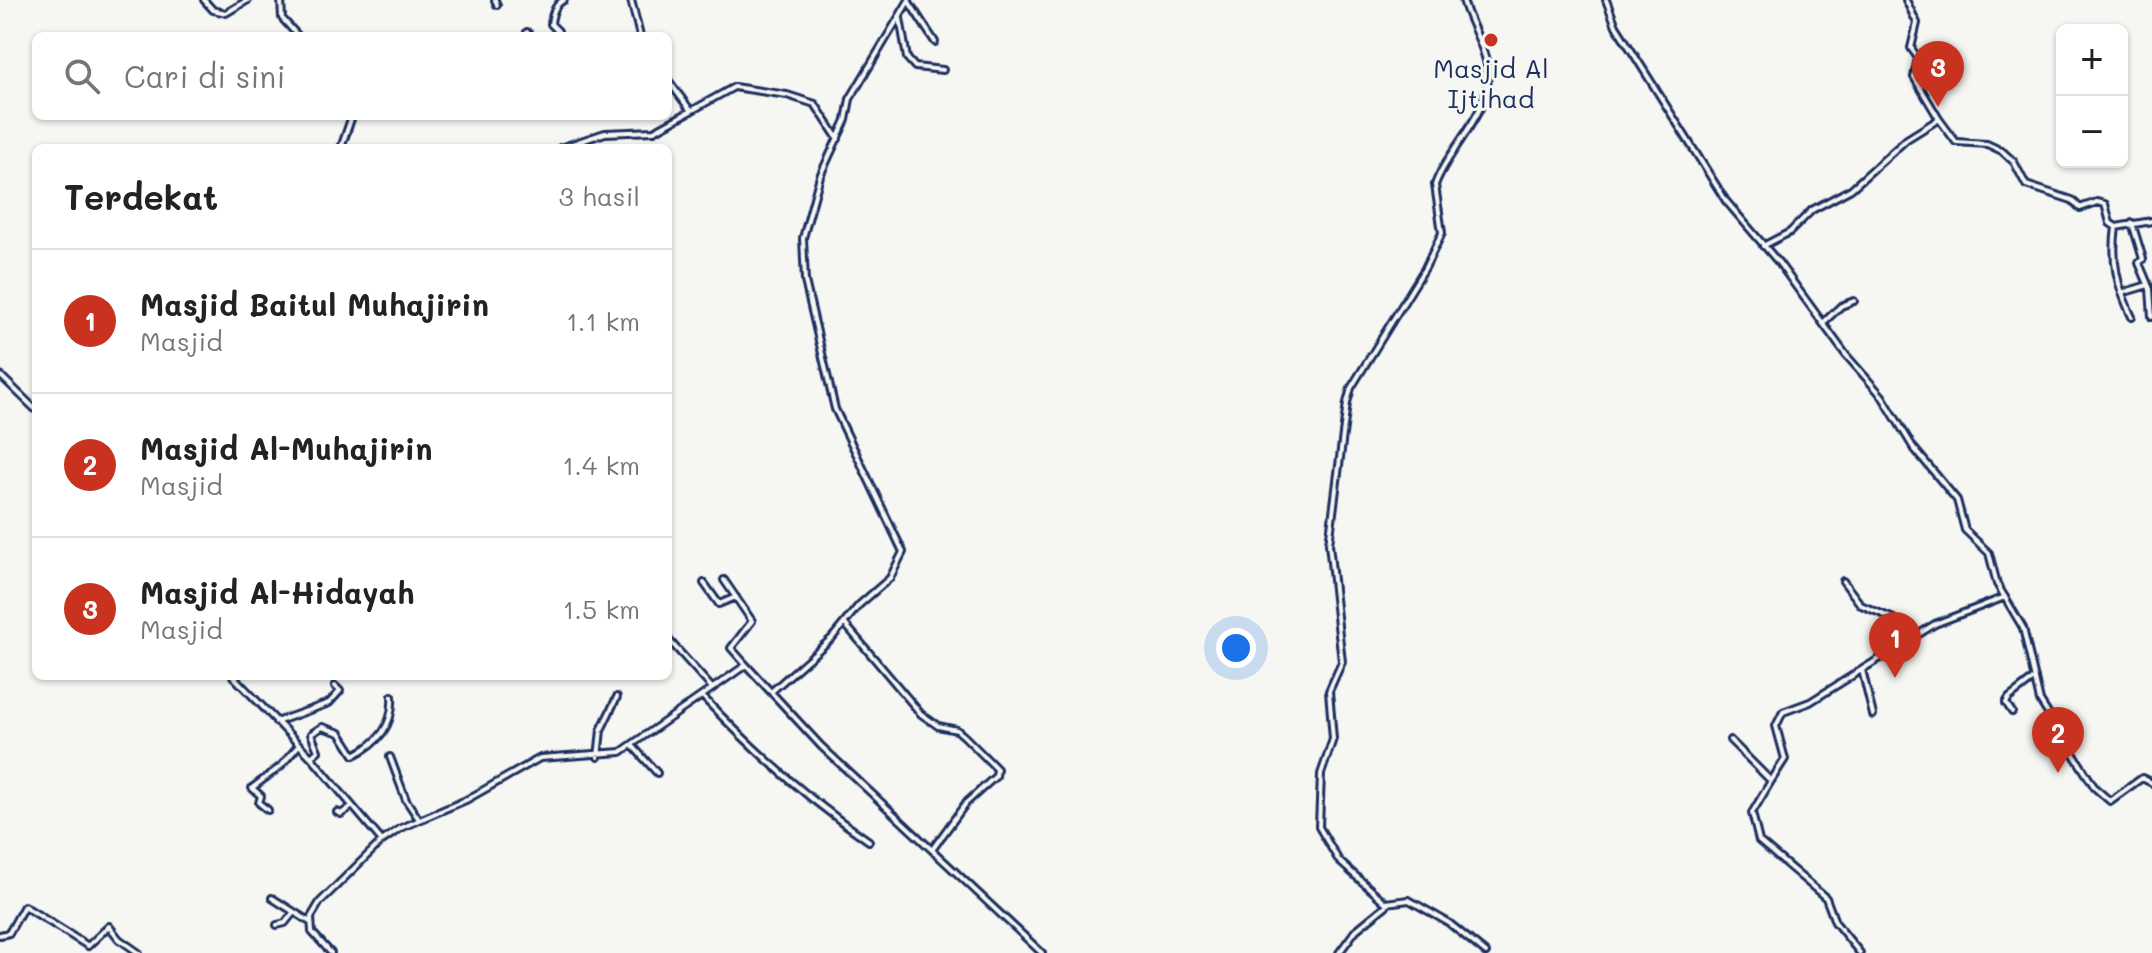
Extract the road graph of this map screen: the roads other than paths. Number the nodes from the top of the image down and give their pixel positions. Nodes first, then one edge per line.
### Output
1 (204, 0) edge
2 (248, 0) edge
3 (281, 0) edge
4 (564, 0) edge
5 (631, 0) edge
6 (1463, 0) edge
7 (1606, 0) edge
8 (1906, 0) edge
9 (909, 1) edge
10 (900, 17) junction
11 (294, 32) edge
12 (557, 32) edge
13 (639, 32) edge
14 (935, 42) dead end
15 (943, 70) dead end
16 (672, 85) edge
17 (691, 111) junction
18 (1939, 119) junction
19 (351, 120) edge
20 (838, 139) junction
21 (342, 144) edge
22 (572, 144) edge
23 (2152, 221) edge
24 (2132, 223) junction
25 (2116, 227) junction
26 (1763, 246) junction
27 (2148, 285) junction
28 (2125, 292) dead end
29 (1854, 301) dead end
30 (2132, 317) dead end
31 (2152, 317) edge
32 (1824, 322) junction
33 (0, 375) edge
34 (32, 406) edge
35 (724, 580) dead end
36 (1843, 581) dead end
37 (704, 583) dead end
38 (736, 597) junction
39 (2005, 597) junction
40 (845, 624) junction
41 (1904, 641) junction
42 (672, 644) edge
43 (746, 665) junction
44 (1862, 670) junction
45 (2036, 678) junction
46 (237, 680) edge
47 (335, 686) dead end
48 (712, 689) junction
49 (771, 692) junction
50 (392, 696) dead end
51 (617, 697) dead end
52 (703, 697) junction
53 (2012, 712) dead end
54 (1873, 715) dead end
55 (276, 722) junction
56 (1730, 740) dead end
57 (299, 745) junction
58 (632, 745) junction
59 (311, 757) junction
60 (390, 757) dead end
61 (598, 757) junction
62 (657, 773) dead end
63 (334, 775) dead end
64 (329, 779) junction
65 (1771, 781) junction
66 (2152, 783) edge
67 (351, 807) junction
68 (268, 810) dead end
69 (337, 812) dead end
70 (418, 818) junction
71 (382, 841) junction
72 (869, 841) dead end
73 (932, 850) junction
74 (272, 898) dead end
75 (1388, 904) junction
76 (293, 913) junction
77 (311, 923) junction
78 (277, 925) dead end
79 (0, 935) edge
80 (139, 953) edge
81 (331, 953) edge
82 (1042, 953) edge
83 (1339, 953) edge
84 (1486, 953) edge
85 (1860, 953) edge

1 - 2 street
3 - 11 street
4 - 12 street
5 - 13 street
6 - 75 street
7 - 26 street
8 - 18 street
9 - 10 street
9 - 14 street
10 - 15 street
10 - 20 street
16 - 17 street
17 - 20 street
17 - 22 street
18 - 25 street
18 - 26 street
19 - 21 street
20 - 40 street
23 - 24 street
24 - 25 street
24 - 27 street
25 - 30 street
26 - 32 street
27 - 28 street
27 - 31 street
29 - 32 street
32 - 39 street
33 - 34 street
35 - 38 street
36 - 41 street
37 - 38 street
38 - 43 street
39 - 41 street
39 - 45 street
40 - 49 street
40 - 73 street
41 - 44 street
42 - 48 street
43 - 48 street
43 - 49 street
44 - 54 street
44 - 65 street
45 - 53 street
45 - 66 street
46 - 55 street
47 - 55 street
48 - 52 street
49 - 73 street
50 - 59 street
51 - 61 street
52 - 58 street
52 - 72 street
55 - 57 street
56 - 65 street
57 - 59 street
57 - 68 street
58 - 61 street
58 - 62 street
59 - 64 street
60 - 70 street
61 - 70 street
63 - 64 street
64 - 67 street
65 - 85 street
67 - 69 street
67 - 71 street
70 - 71 street
71 - 77 street
73 - 82 street
74 - 76 street
75 - 83 street
75 - 84 street
76 - 77 street
76 - 78 street
77 - 81 street
79 - 80 street

